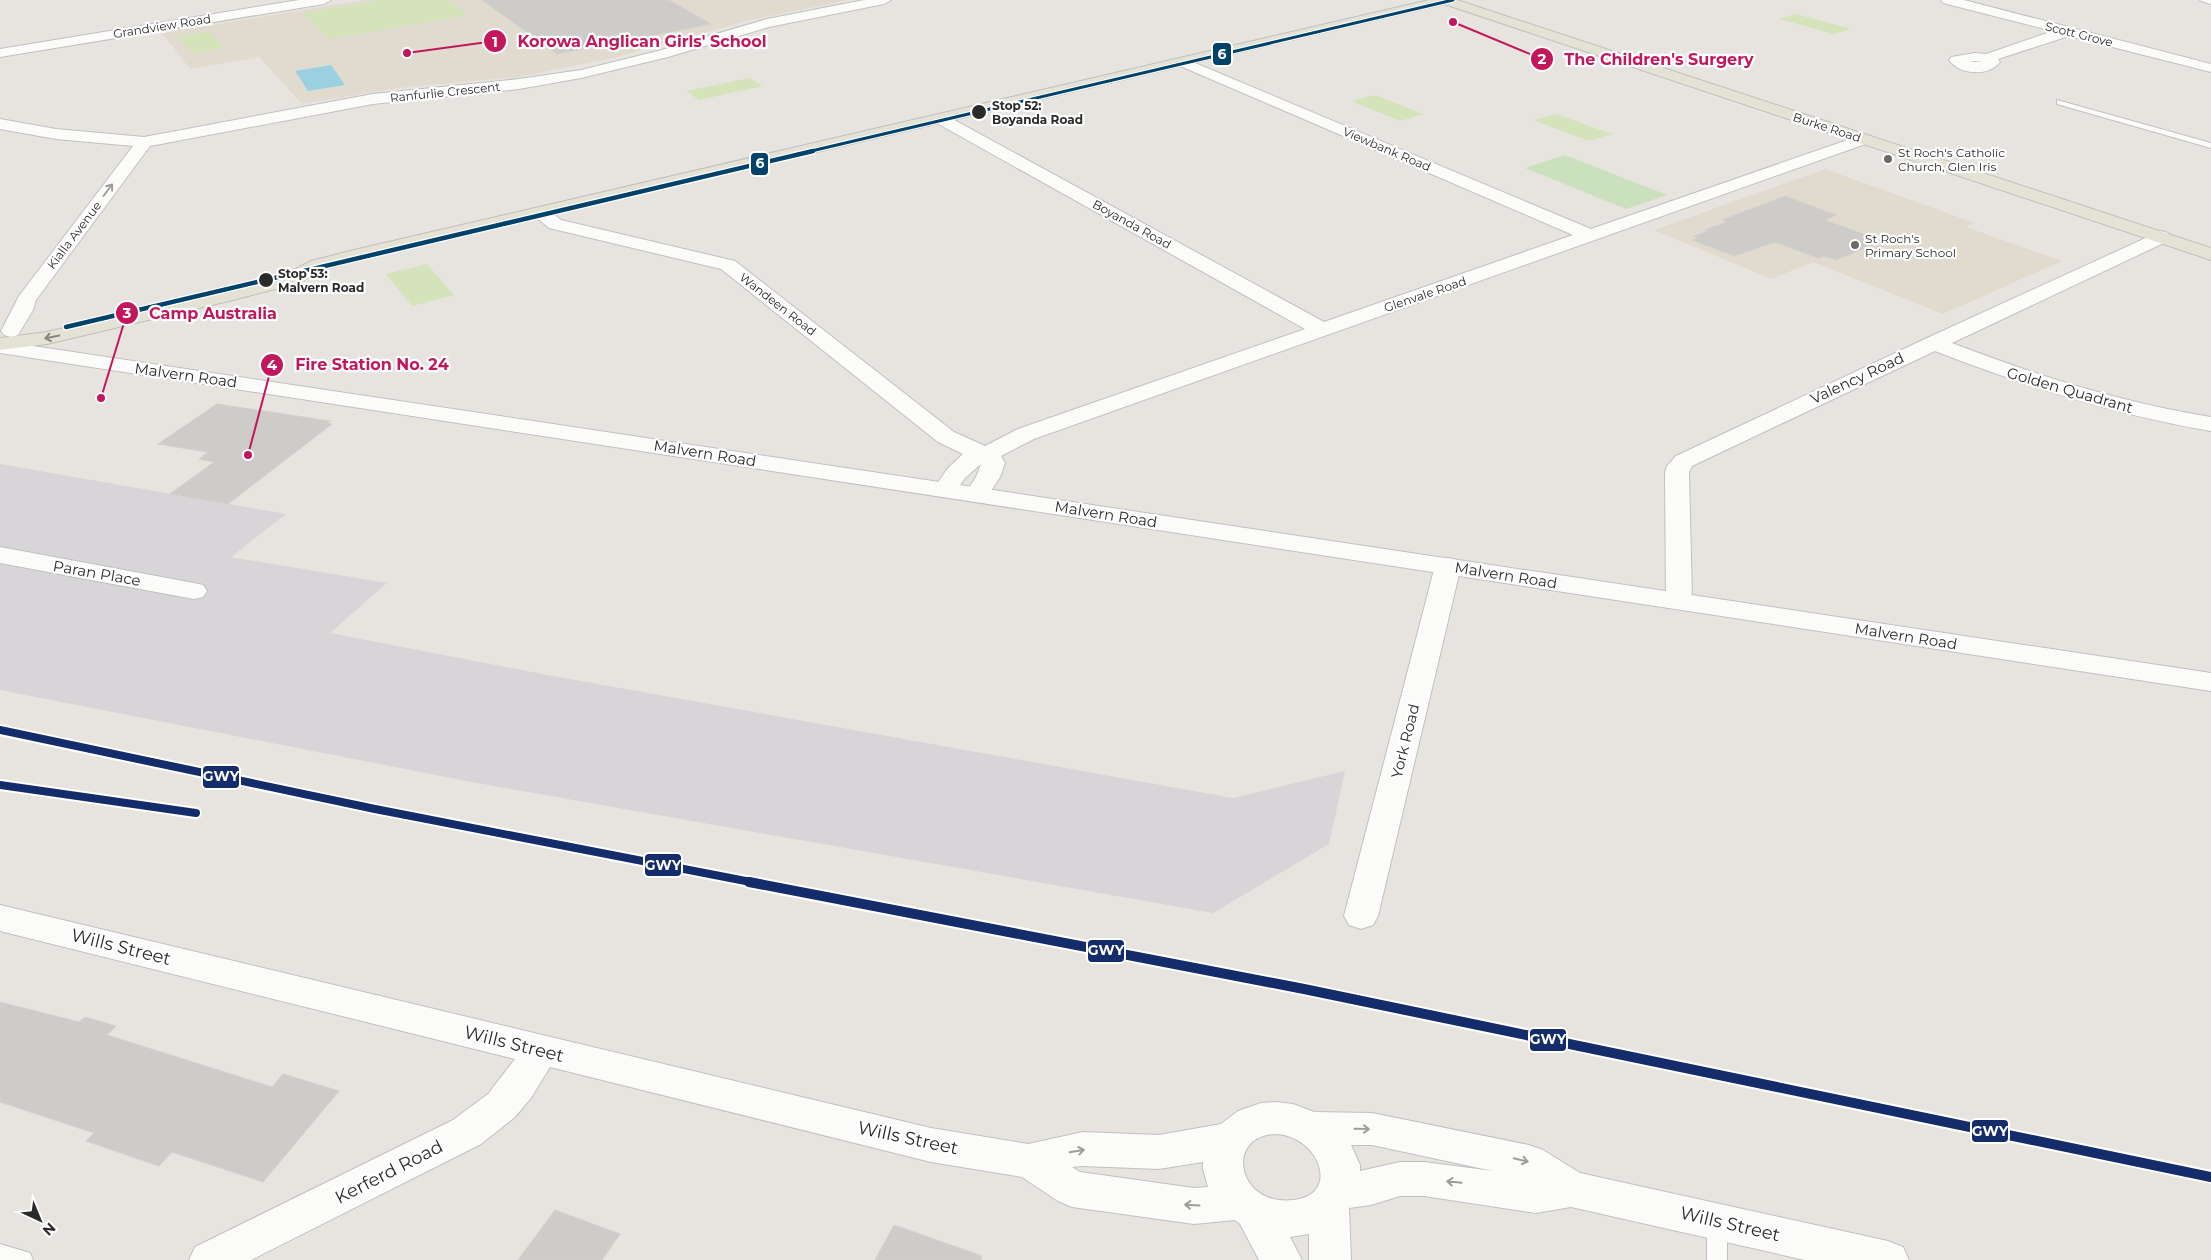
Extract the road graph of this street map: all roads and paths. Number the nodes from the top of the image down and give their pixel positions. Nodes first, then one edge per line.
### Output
1 (324, 0) edge
2 (884, 0) edge
3 (1445, 0) edge
4 (1948, 0) edge
5 (2203, 0) edge
6 (2211, 2) edge
7 (2069, 31) junction
8 (0, 53) edge
9 (1986, 58) dead end
10 (1183, 62) junction
11 (2211, 68) edge
12 (2060, 102) dead end
13 (941, 119) junction
14 (0, 124) edge
15 (1865, 139) junction
16 (144, 142) junction
17 (2211, 146) edge
18 (540, 213) junction
19 (1591, 236) junction
20 (2161, 237) junction
21 (2211, 254) edge
22 (1323, 330) junction
23 (3, 339) edge
24 (1932, 343) junction
25 (2211, 424) edge
26 (988, 454) junction
27 (945, 489) junction
28 (977, 494) junction
29 (0, 555) edge
30 (1448, 566) junction
31 (194, 591) dead end
32 (1679, 601) junction
33 (2211, 682) edge
34 (1361, 916) dead end
35 (0, 918) edge
36 (541, 1050) junction
37 (1313, 1128) junction
38 (1233, 1137) junction
39 (1030, 1161) junction
40 (1571, 1189) junction
41 (1333, 1197) junction
42 (1247, 1207) junction
43 (1717, 1240) edge
44 (0, 1253) edge
45 (23, 1260) edge
46 (210, 1260) edge
47 (1281, 1260) edge
48 (1330, 1260) edge
49 (1888, 1260) edge

1 - 8 street, Grandview Road
2 - 16 street, Ranfurlie Crescent
3 - 10 main road
3 - 15 main road, Burke Road
4 - 7 street, Scott Grove
5 - 6 lane
7 - 9 street
7 - 11 street, Scott Grove
10 - 13 main road
10 - 19 street, Viewbank Road
12 - 17 lane
13 - 18 main road
13 - 22 street, Boyanda Road
14 - 16 street, Ranfurlie Crescent
15 - 19 street, Glenvale Road
15 - 20 main road, Burke Road
23 -> 16 street, Kialla Avenue
18 - 23 main road
18 - 26 street, Wandeen Road
19 - 22 street, Glenvale Road
20 - 21 main road, Burke Road
20 - 24 street, Valency Road
22 - 26 street, Glenvale Road
23 - 27 street, Malvern Road
24 - 25 street, Golden Quadrant
24 - 32 street, Valency Road
26 - 27 street, Glenvale Road
26 - 28 street
27 - 28 street, Malvern Road
28 - 30 street, Malvern Road
29 - 31 street, Paran Place
30 - 32 street, Malvern Road
30 - 34 street, York Road
32 - 33 street, Malvern Road
35 - 36 street, Wills Street
36 - 39 street, Wills Street
36 - 46 street, Kerferd Road
37 - 38 street
37 -> 40 street, Wills Street
37 - 41 street
39 -> 38 street, Wills Street
38 - 42 street
42 -> 39 street, Wills Street
40 -> 41 street, Wills Street
40 - 43 street, Wills Street
41 - 42 street
41 - 48 street
42 - 47 street
43 - 49 street, Wills Street
44 - 45 lane

